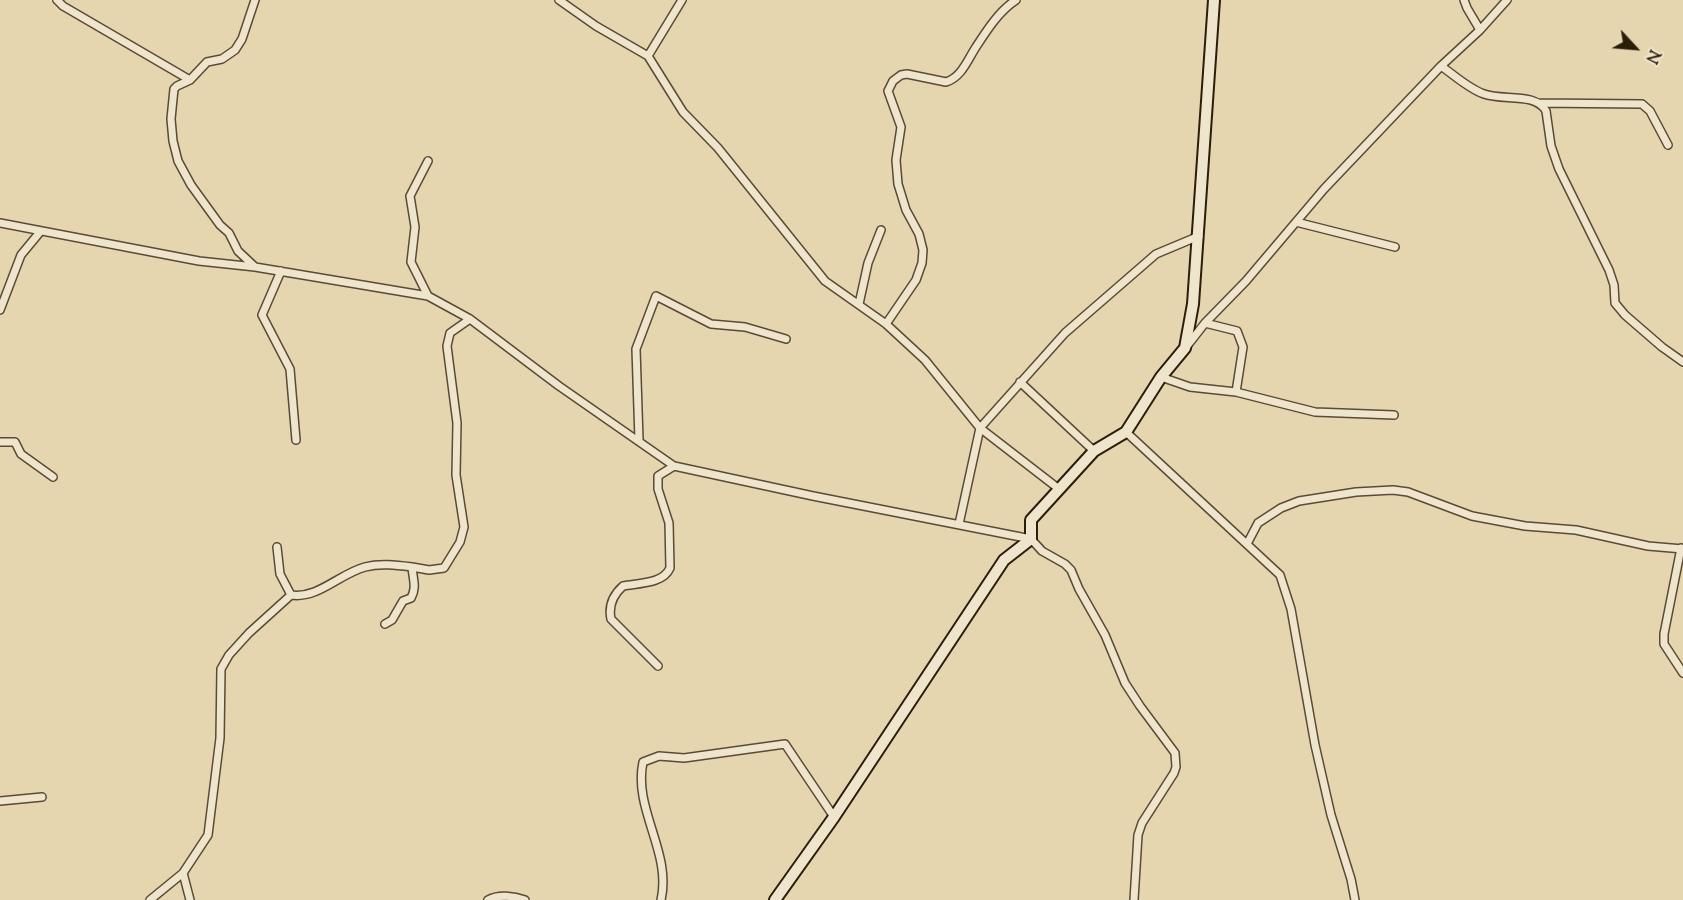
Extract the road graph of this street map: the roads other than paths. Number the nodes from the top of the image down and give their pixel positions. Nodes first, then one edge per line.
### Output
1 (57, 0) edge
2 (255, 0) edge
3 (559, 0) edge
4 (682, 0) edge
5 (1016, 0) edge
6 (1214, 0) edge
7 (1464, 0) edge
8 (1507, 0) edge
9 (1480, 30) junction
10 (648, 56) junction
11 (1441, 66) junction
12 (190, 80) junction
13 (1538, 102) junction
14 (1668, 145) dead end
15 (428, 161) dead end
16 (1296, 222) junction
17 (0, 223) edge
18 (881, 230) dead end
19 (40, 232) junction
20 (1199, 236) junction
21 (1395, 247) dead end
22 (255, 267) junction
23 (281, 271) junction
24 (428, 296) junction
25 (859, 303) junction
26 (0, 310) edge
27 (470, 319) junction
28 (1205, 323) junction
29 (886, 324) junction
30 (786, 339) dead end
31 (1185, 348) junction
32 (1683, 362) edge
33 (1161, 377) junction
34 (1020, 382) junction
35 (1236, 392) junction
36 (1394, 415) dead end
37 (980, 428) junction
38 (1126, 432) junction
39 (639, 440) junction
40 (296, 441) dead end
41 (0, 442) edge
42 (1094, 451) junction
43 (674, 466) junction
44 (53, 477) dead end
45 (1059, 489) junction
46 (959, 524) junction
47 (1031, 539) junction
48 (1247, 544) junction
49 (277, 547) dead end
50 (1682, 548) edge
51 (412, 567) junction
52 (291, 595) junction
53 (386, 624) dead end
54 (658, 666) dead end
55 (1683, 673) edge
56 (42, 797) dead end
57 (0, 801) edge
58 (834, 817) junction
59 (183, 873) junction
60 (150, 900) edge
61 (190, 900) edge
62 (488, 900) edge
63 (525, 900) edge
64 (661, 900) edge
65 (775, 900) edge
66 (1134, 900) edge
67 (1355, 900) edge

1 - 12 street
2 - 12 street
3 - 10 street
4 - 10 street
5 - 29 street
6 - 20 main road
7 - 9 street
8 - 9 street
9 - 11 street
10 - 25 street
11 - 13 street
11 - 16 street
12 - 22 street
13 - 14 street
13 - 32 street
15 - 24 street
16 - 21 street
16 - 28 street
17 - 19 street
18 - 25 street
19 - 22 street
19 - 26 street
20 - 31 main road
20 - 34 street
22 - 23 street
23 - 24 street
23 - 40 street
24 - 27 street
25 - 29 street
27 - 39 street
27 - 51 street
28 - 31 street
28 - 35 street
29 - 37 street
30 - 39 street
31 - 33 main road
33 - 35 street
33 - 38 main road
34 - 37 street
34 - 42 street
35 - 36 street
37 - 45 street
37 - 46 street
38 - 42 main road
38 - 48 street
39 - 43 street
41 - 44 street
42 - 45 main road
43 - 46 street
43 - 54 street
45 - 47 main road
46 - 47 street
47 - 58 main road
47 - 66 street
48 - 50 street
48 - 67 street
49 - 52 street
50 - 55 street
51 - 52 street
51 - 53 street
52 - 59 street
56 - 57 street
58 - 64 street
58 - 65 main road
59 - 60 street
59 - 61 street
62 - 63 street

